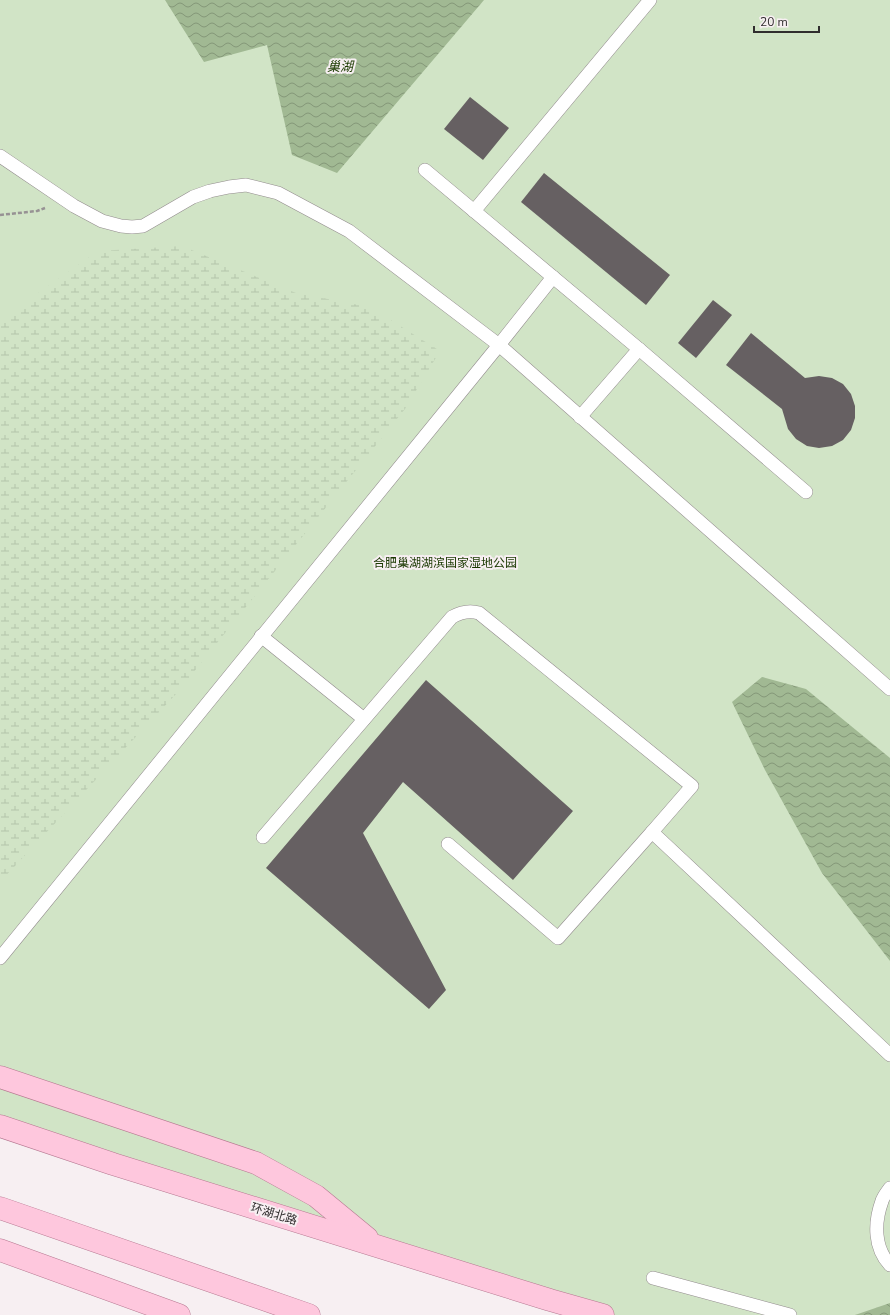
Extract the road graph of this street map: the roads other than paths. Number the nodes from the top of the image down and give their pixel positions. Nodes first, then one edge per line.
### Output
1 (650, 0) edge
2 (0, 156) edge
3 (425, 170) dead end
4 (474, 211) junction
5 (553, 277) junction
6 (499, 345) junction
7 (639, 349) junction
8 (580, 417) junction
9 (806, 492) dead end
10 (261, 636) junction
11 (890, 689) edge
12 (364, 719) junction
13 (652, 832) junction
14 (263, 837) dead end
15 (448, 844) dead end
16 (0, 958) edge
17 (890, 1055) edge
18 (0, 1077) edge
19 (0, 1126) edge
20 (890, 1188) edge
21 (0, 1208) edge
22 (375, 1246) junction
23 (0, 1250) edge
24 (890, 1264) edge
25 (654, 1278) dead end
26 (179, 1315) edge
27 (309, 1315) edge
28 (603, 1315) edge
29 (790, 1315) edge

1 - 4 lane
2 - 6 lane
3 - 4 lane
4 - 5 lane
5 - 6 lane
5 - 7 lane
6 - 8 lane
6 - 10 lane
7 - 8 lane
7 - 9 lane
8 - 11 lane
10 - 12 lane
10 - 16 lane
12 - 13 lane
12 - 14 lane
13 - 15 lane
13 - 17 lane
18 - 22 main road
19 - 22 main road, 环湖北路
20 - 24 lane
21 - 27 main road
22 - 28 main road, 环湖北路
23 - 26 main road
25 - 29 lane

